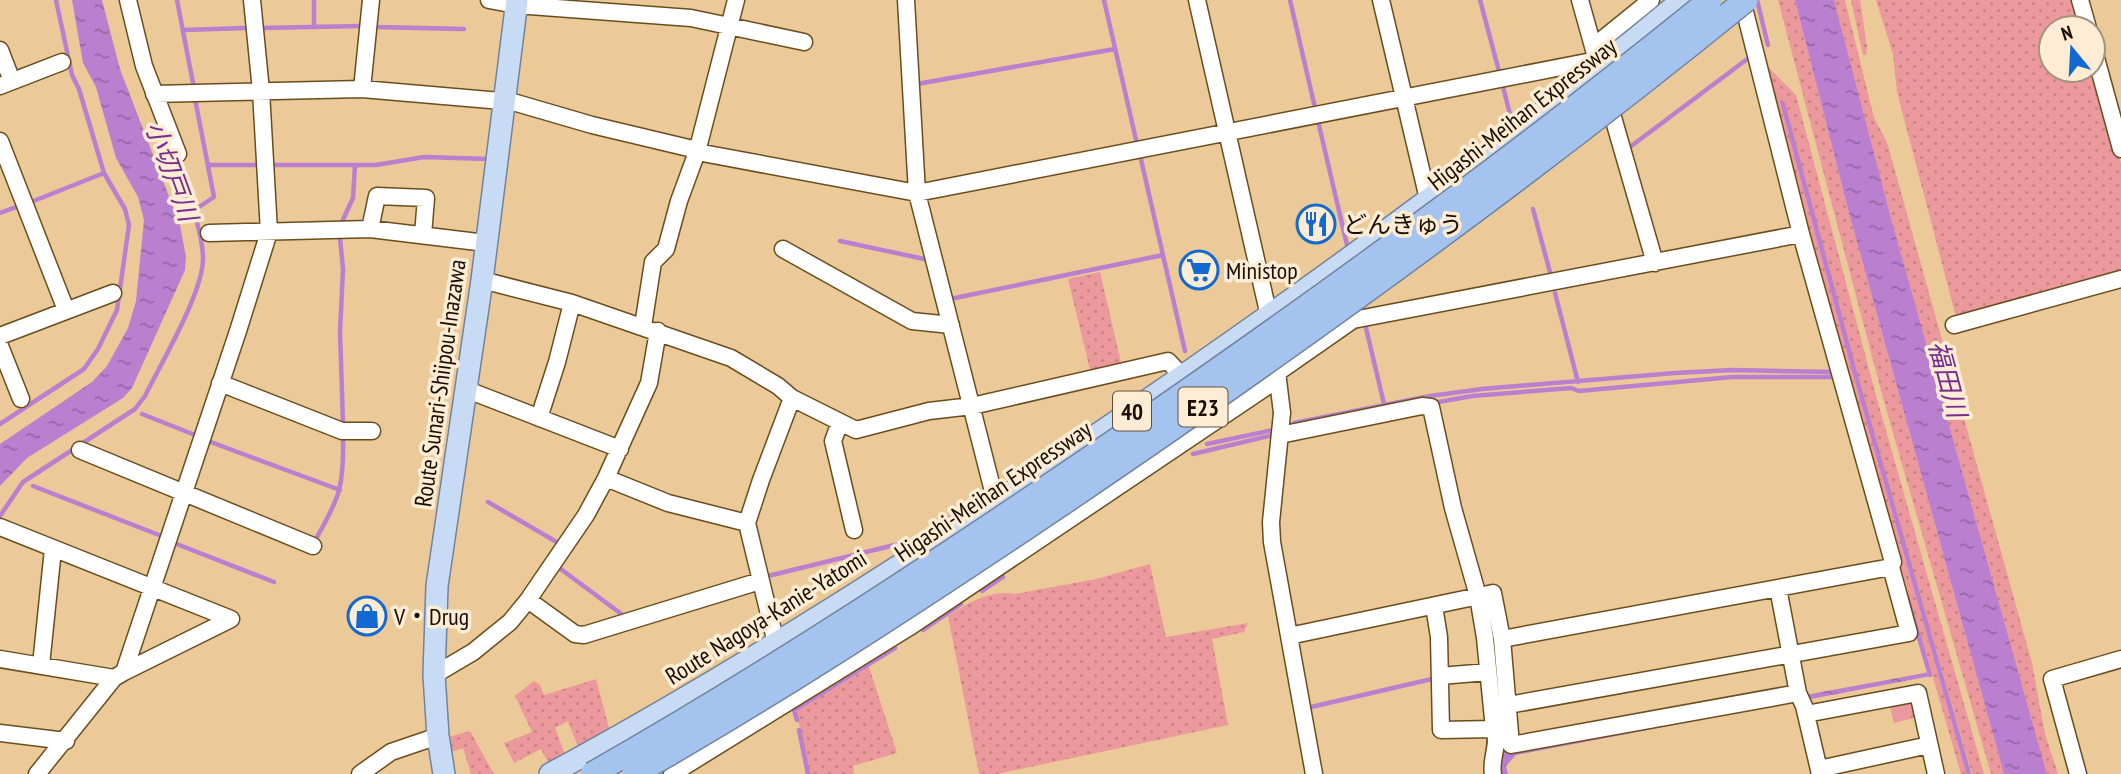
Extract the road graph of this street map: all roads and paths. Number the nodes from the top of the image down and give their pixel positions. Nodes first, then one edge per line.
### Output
1 (128, 0) edge
2 (252, 0) edge
3 (371, 0) edge
4 (489, 0) edge
5 (736, 0) edge
6 (906, 0) edge
7 (1196, 0) edge
8 (1381, 0) edge
9 (1580, 0) edge
10 (1651, 0) edge
11 (1682, 0) edge
12 (1710, 0) edge
13 (1744, 0) edge
14 (516, 2) edge
15 (729, 26) junction
16 (804, 42) dead end
17 (0, 50) edge
18 (1596, 59) junction
19 (62, 62) dead end
20 (6, 84) edge
21 (2103, 84) edge
22 (362, 89) junction
23 (261, 91) junction
24 (155, 94) junction
25 (1405, 98) junction
26 (504, 101) junction
27 (1228, 133) junction
28 (0, 141) edge
29 (2121, 149) edge
30 (697, 151) junction
31 (178, 154) dead end
32 (917, 193) junction
33 (1428, 199) junction
34 (370, 229) junction
35 (269, 232) junction
36 (209, 233) dead end
37 (1801, 234) junction
38 (423, 235) junction
39 (486, 243) junction
40 (783, 249) dead end
41 (1655, 263) junction
42 (2121, 279) edge
43 (482, 280) junction
44 (113, 293) dead end
45 (572, 303) junction
46 (66, 310) junction
47 (1270, 315) junction
48 (951, 325) junction
49 (1954, 325) dead end
50 (650, 329) junction
51 (0, 336) edge
52 (0, 346) edge
53 (1278, 376) junction
54 (1183, 377) junction
55 (220, 383) junction
56 (466, 389) junction
57 (792, 398) junction
58 (20, 399) dead end
59 (972, 407) junction
60 (538, 418) junction
61 (840, 422) junction
62 (372, 430) dead end
63 (1280, 435) junction
64 (620, 449) junction
65 (80, 450) dead end
66 (606, 478) junction
67 (184, 493) junction
68 (996, 503) junction
69 (747, 523) junction
70 (0, 527) edge
71 (854, 530) dead end
72 (313, 546) dead end
73 (53, 549) junction
74 (1891, 567) junction
75 (760, 581) junction
76 (1778, 588) junction
77 (152, 589) junction
78 (1478, 596) junction
79 (528, 600) junction
80 (1434, 606) junction
81 (1289, 636) junction
82 (1502, 639) junction
83 (776, 643) junction
84 (1791, 654) junction
85 (0, 659) edge
86 (2121, 659) edge
87 (41, 665) junction
88 (1488, 672) junction
89 (119, 675) junction
90 (434, 675) junction
91 (1440, 676) junction
92 (1801, 701) junction
93 (1500, 707) junction
94 (1494, 729) junction
95 (0, 733) edge
96 (438, 736) junction
97 (65, 741) junction
98 (1930, 745) junction
99 (1504, 747) junction
100 (1819, 772) edge
101 (37, 774) edge
102 (360, 774) edge
103 (444, 774) edge
104 (550, 774) edge
105 (592, 774) edge
106 (634, 774) edge
107 (672, 774) edge
108 (1314, 774) edge
109 (1493, 774) edge
110 (1936, 774) edge
111 (2078, 774) edge

1 - 24 street
2 - 23 street
3 - 22 street
4 - 14 street
5 - 15 street
6 - 32 street
7 - 27 street
8 - 25 street
9 - 18 street
10 - 18 street
11 - 18 main road, Route Nagoya-Kanie-Yatomi / 40
12 - 105 highway, Higashi-Meihan Expressway / E23, bridge
13 - 37 street
13 - 106 highway, Higashi-Meihan Expressway / E23, bridge
14 - 15 street
14 - 26 main road, Route Sunari-Shiipou-Inazawa
15 - 16 street
15 - 30 street
17 - 20 street
18 - 25 street
18 - 33 main road, Route Nagoya-Kanie-Yatomi / 40
18 - 41 street
19 - 20 street
21 - 29 street
22 - 23 street
22 - 26 street
23 - 24 street
23 - 35 street
24 - 31 street
25 - 27 street
25 - 33 street
26 - 30 street
26 - 39 main road, Route Sunari-Shiipou-Inazawa
27 - 32 street
27 - 47 street
28 - 46 street
30 - 32 street
30 - 50 street
32 - 48 street
33 - 47 main road, Route Nagoya-Kanie-Yatomi / 40
34 - 35 street
34 - 38 street
34 - 38 street
35 - 36 street
35 - 55 street
37 - 41 street
37 - 74 street
38 - 39 street
39 - 43 main road, Route Sunari-Shiipou-Inazawa
40 - 48 street
41 - 53 street
42 - 49 street
43 - 45 street
43 - 56 main road, Route Sunari-Shiipou-Inazawa
44 - 46 street
45 - 50 street
45 - 60 street
46 - 51 street
47 - 53 street
47 - 54 main road, Route Nagoya-Kanie-Yatomi / 40
48 - 59 street
50 - 57 street
50 - 64 street
52 - 58 street
53 - 63 street
53 - 107 street
54 - 59 street
54 - 68 main road, Route Nagoya-Kanie-Yatomi / 40
55 - 62 street
55 - 67 street
56 - 60 street
56 - 90 main road, Route Sunari-Shiipou-Inazawa
57 - 61 street
57 - 69 street
59 - 61 street
59 - 68 street
60 - 64 street
61 - 71 street
63 - 78 street
63 - 81 street
64 - 66 street
65 - 67 street
66 - 69 street
66 - 79 street
67 - 72 street
67 - 77 street
68 - 83 main road, Route Nagoya-Kanie-Yatomi / 40
69 - 75 street
70 - 73 street
73 - 77 street
73 - 87 street
74 - 76 street
74 - 84 street
75 - 79 street
75 - 83 street
76 - 82 street
76 - 84 street
77 - 89 street
77 - 89 street
78 - 80 street
78 - 82 street
78 - 88 street
79 - 90 street
80 - 81 street
80 - 91 street
81 - 108 street
82 - 93 street
83 - 104 main road, Route Nagoya-Kanie-Yatomi / 40
84 - 92 street
84 - 93 street
85 - 87 street
86 - 111 street
87 - 89 street
88 - 91 street
88 - 93 street
89 - 97 street
90 - 96 main road, Route Sunari-Shiipou-Inazawa
91 - 94 street
92 - 98 street
92 - 99 street
92 - 100 street
93 - 94 street
93 - 99 street
94 - 99 street
95 - 97 street
96 - 102 street
96 - 103 main road, Route Sunari-Shiipou-Inazawa
97 - 101 street
98 - 100 street
98 - 110 street
99 - 109 street

